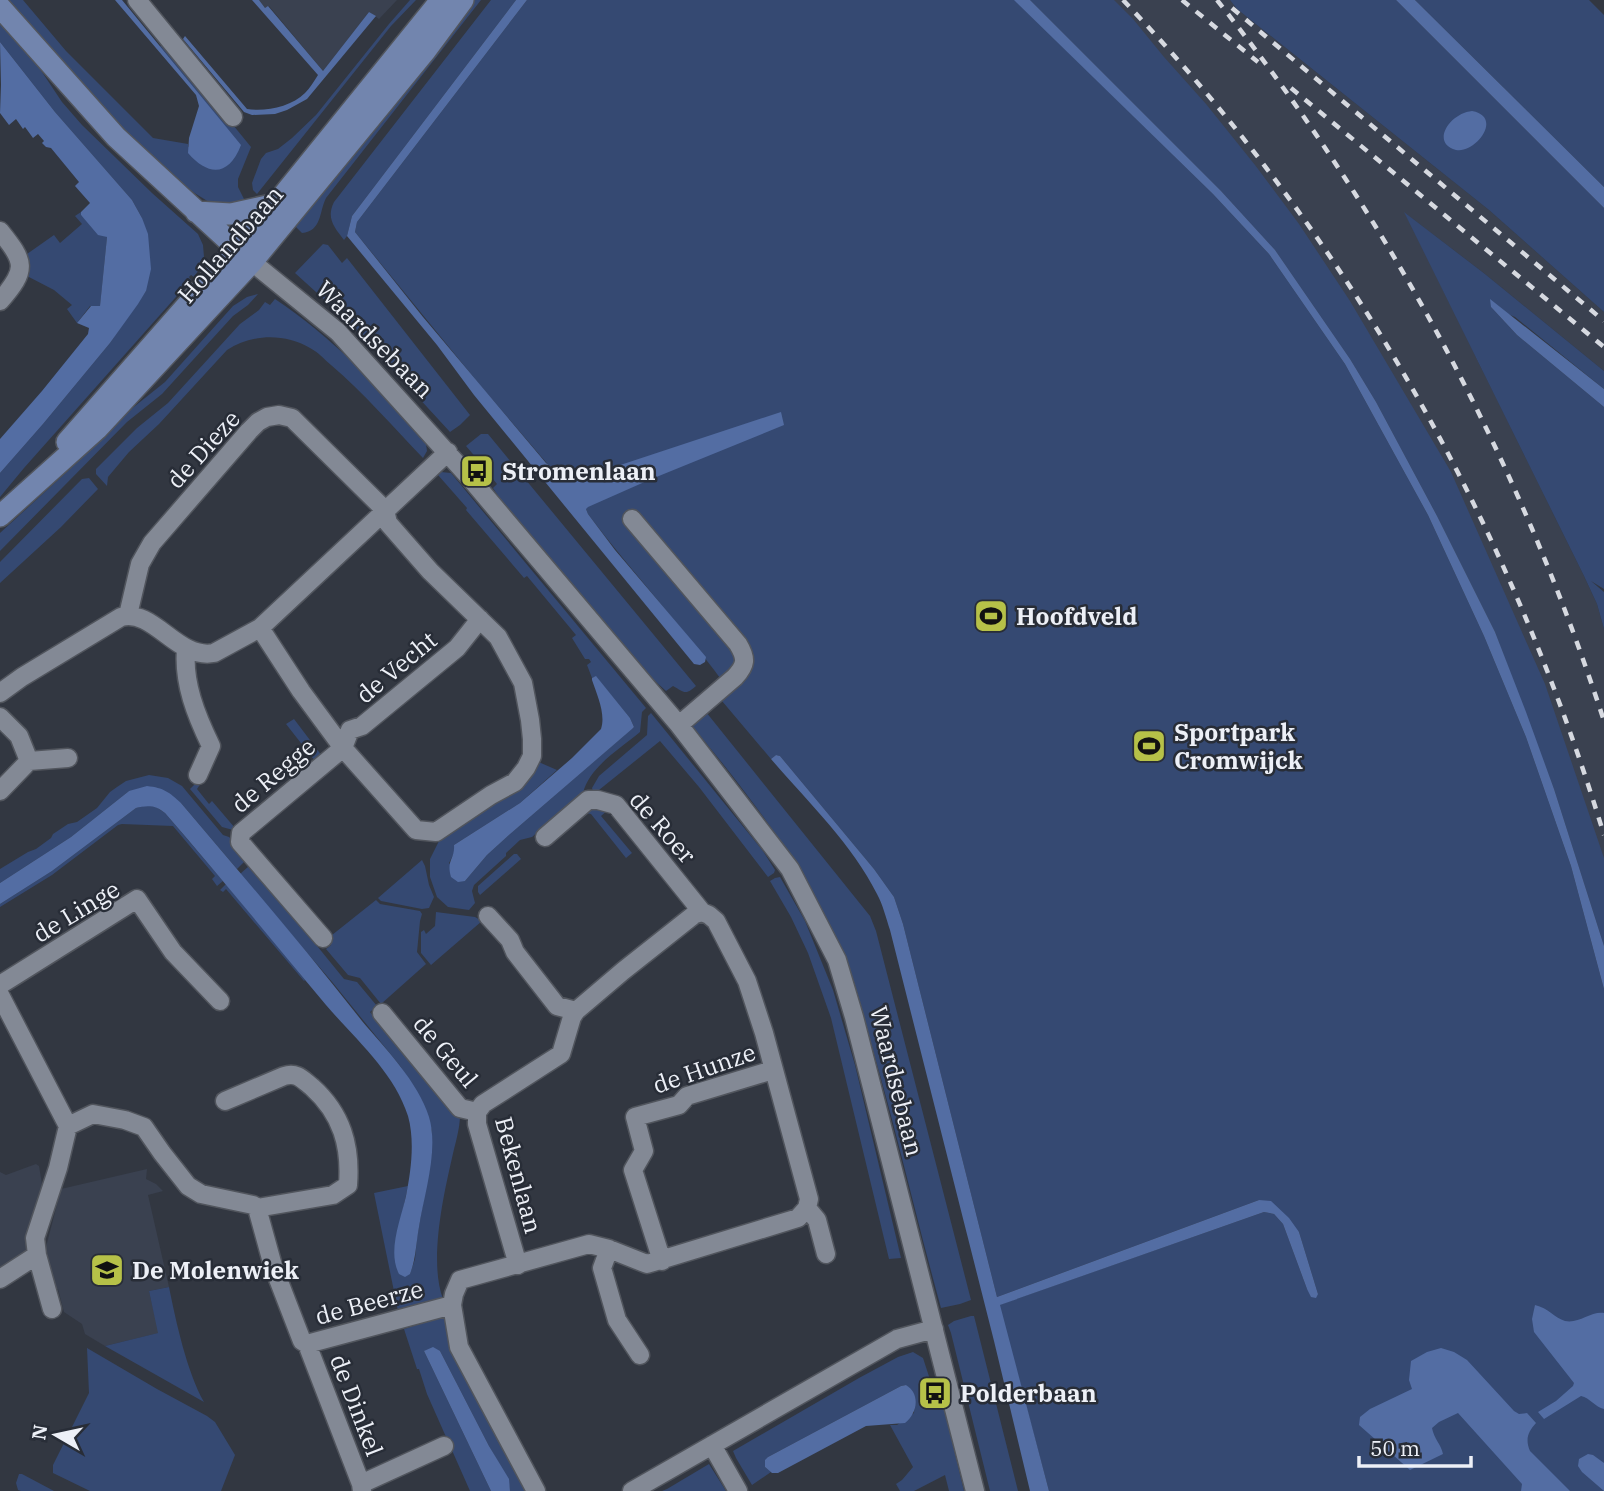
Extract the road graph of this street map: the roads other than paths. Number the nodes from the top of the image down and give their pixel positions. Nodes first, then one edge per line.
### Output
1 (138, 0) edge
2 (441, 0) edge
3 (463, 0) edge
4 (3, 11) edge
5 (233, 117) dead end
6 (276, 204) junction
7 (196, 212) junction
8 (0, 231) edge
9 (244, 255) junction
10 (0, 301) edge
11 (448, 452) junction
12 (7, 509) edge
13 (385, 510) junction
14 (632, 519) dead end
15 (128, 615) junction
16 (480, 619) junction
17 (260, 628) junction
18 (186, 649) junction
19 (0, 693) edge
20 (0, 718) edge
21 (679, 725) junction
22 (343, 748) junction
23 (68, 758) dead end
24 (29, 761) junction
25 (198, 775) dead end
26 (0, 791) edge
27 (545, 837) dead end
28 (702, 912) junction
29 (488, 916) dead end
30 (323, 938) dead end
31 (0, 985) edge
32 (0, 995) edge
33 (220, 1002) dead end
34 (576, 1011) junction
35 (382, 1013) dead end
36 (773, 1070) junction
37 (225, 1101) dead end
38 (477, 1112) junction
39 (68, 1126) junction
40 (257, 1208) junction
41 (807, 1208) junction
42 (609, 1249) junction
43 (826, 1254) dead end
44 (37, 1255) junction
45 (662, 1261) junction
46 (518, 1265) junction
47 (0, 1279) edge
48 (453, 1305) junction
49 (52, 1309) dead end
50 (934, 1329) junction
51 (307, 1344) junction
52 (640, 1355) dead end
53 (712, 1445) junction
54 (444, 1446) dead end
55 (361, 1487) edge
56 (536, 1491) edge
57 (632, 1491) edge
58 (738, 1491) edge
59 (975, 1491) edge

1 - 5 street
2 - 6 main road, Hollandbaan
3 - 9 main road, Hollandbaan
4 - 7 main road, Waardsebaan
6 - 7 main road
6 - 9 main road, Hollandbaan
7 - 9 main road, Waardsebaan
8 - 10 street
9 - 11 street, Waardsebaan
9 - 12 main road, Hollandbaan
11 - 13 street
11 - 21 street, Waardsebaan
13 - 15 street, de Dieze
13 - 16 street
13 - 17 street
14 - 21 street
15 - 18 street
15 - 19 street
16 - 22 street, de Vecht
16 - 22 street, de Regge
17 - 18 street
17 - 22 street, de Regge
18 - 25 street
20 - 24 street
21 - 50 street, Waardsebaan
22 - 30 street, de Regge
23 - 24 street
24 - 26 street
27 - 28 street, de Roer
28 - 34 street
28 - 36 street, de Hunze
29 - 34 street
31 - 33 street, de Linge
32 - 39 street
34 - 38 street, Bekenlaan
35 - 38 street, de Geul
36 - 41 street, de Hunze
36 - 45 street, de Hunze
37 - 40 street
38 - 46 street, Bekenlaan
39 - 40 street
39 - 44 street
40 - 51 street, de Beerze
41 - 43 street, de Hunze
41 - 45 street, Bekenlaan
42 - 45 street, Bekenlaan
42 - 46 street, Bekenlaan
42 - 52 street
44 - 47 street
44 - 49 street
46 - 48 street, Bekenlaan
48 - 51 street, de Beerze
48 - 56 street
50 - 53 street
50 - 59 street, Waardsebaan
51 - 55 street, de Dinkel
53 - 57 street
53 - 58 street
54 - 55 street, de Dinkel

